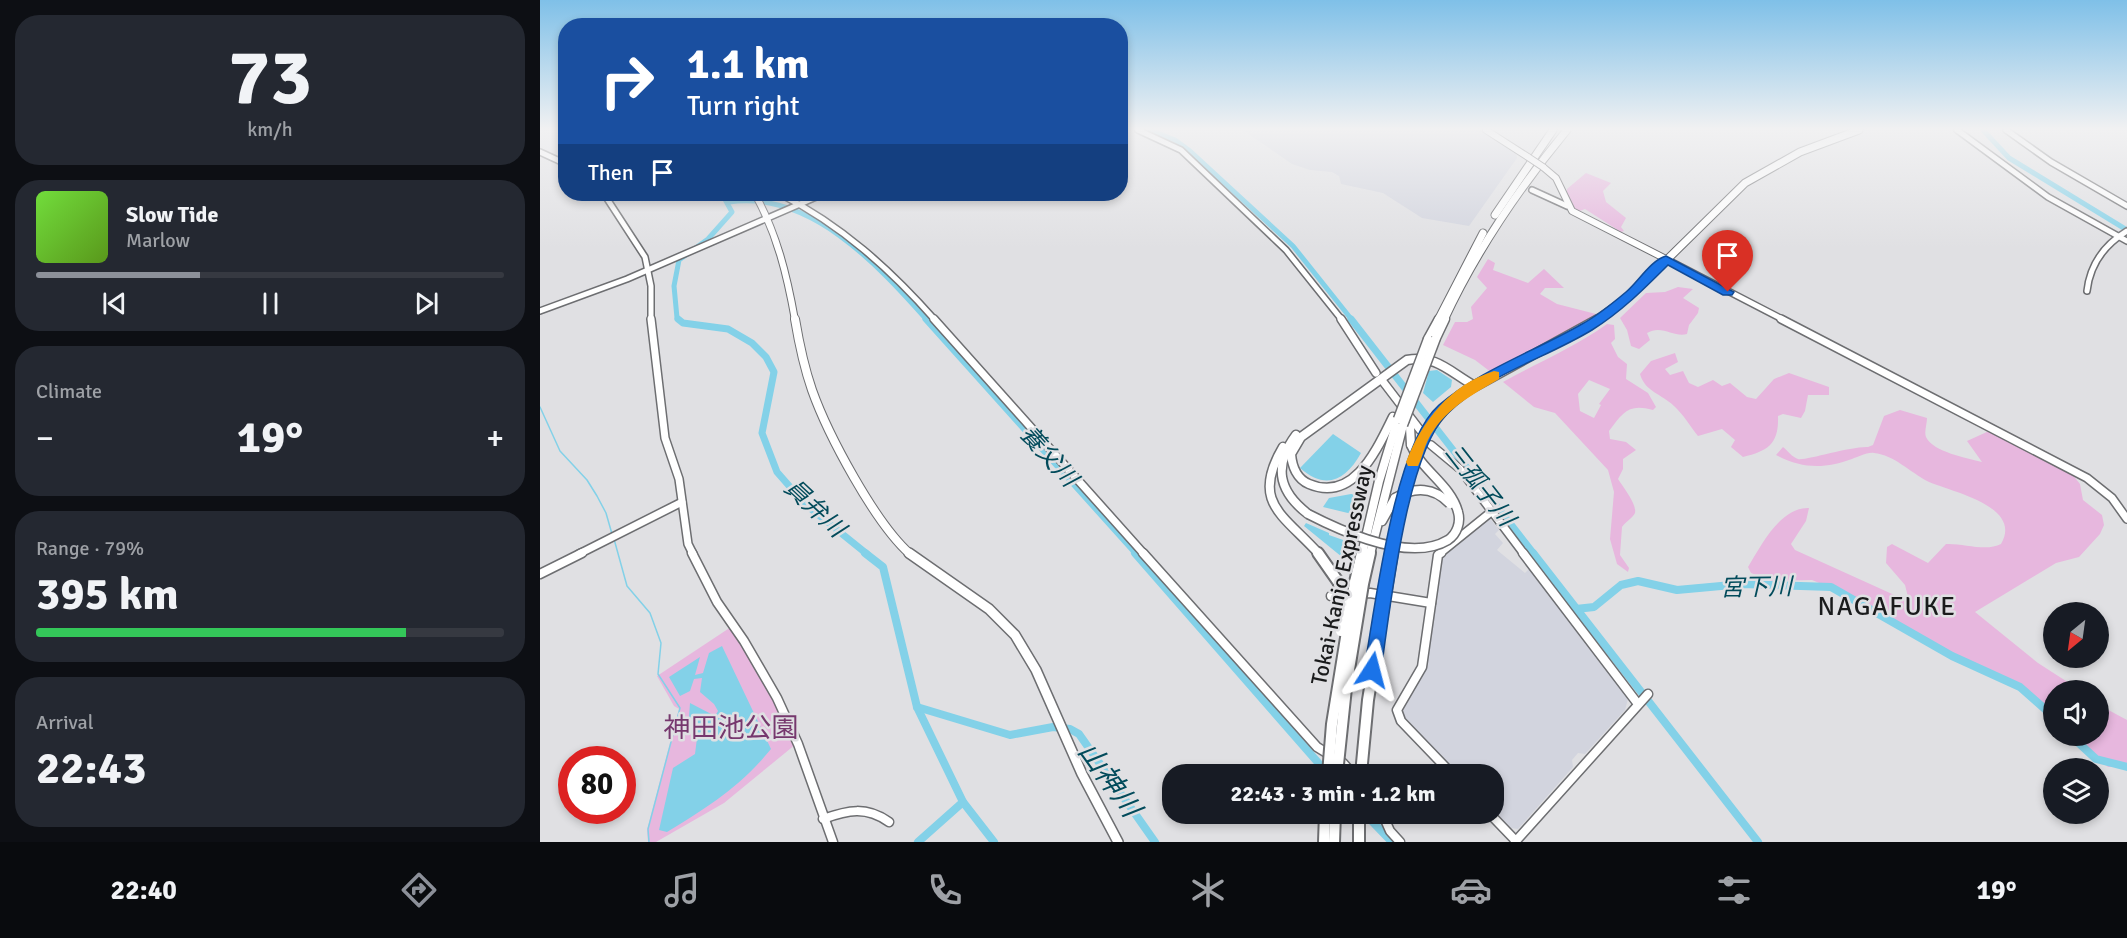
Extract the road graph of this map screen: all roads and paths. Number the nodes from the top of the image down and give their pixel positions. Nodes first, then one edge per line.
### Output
1 (1201, 169) edge
2 (1531, 169) edge
3 (1546, 169) edge
4 (1764, 169) edge
5 (2010, 169) edge
6 (2064, 169) edge
7 (1532, 190) dead end
8 (609, 201) edge
9 (760, 201) edge
10 (791, 201) edge
11 (806, 201) edge
12 (797, 205) junction
13 (1567, 206) junction
14 (2127, 206) edge
15 (769, 217) junction
16 (2127, 231) edge
17 (2119, 236) junction
18 (2127, 241) edge
19 (1666, 260) junction
20 (649, 269) junction
21 (2087, 291) dead end
22 (540, 311) edge
23 (1432, 339) junction
24 (1381, 375) junction
25 (1475, 387) junction
26 (1401, 422) junction
27 (1420, 430) dead end
28 (1295, 439) junction
29 (1431, 445) dead end
30 (682, 502) junction
31 (1309, 512) junction
32 (1491, 512) junction
33 (2127, 519) edge
34 (1392, 555) junction
35 (540, 574) edge
36 (1361, 583) junction
37 (1384, 595) junction
38 (1331, 596) dead end
39 (1404, 599) junction
40 (1431, 603) junction
41 (1332, 724) junction
42 (1329, 764) edge
43 (1338, 764) edge
44 (1343, 764) edge
45 (1362, 764) edge
46 (1443, 764) edge
47 (824, 819) junction
48 (889, 822) dead end
49 (1325, 824) edge
50 (1335, 824) edge
51 (1359, 824) edge
52 (1387, 824) edge
53 (1499, 824) edge
54 (833, 842) edge
55 (1118, 842) edge
56 (1324, 842) edge
57 (1334, 842) edge
58 (1359, 842) edge
59 (1400, 842) edge
60 (1516, 842) edge

1 - 24 street
2 - 23 highway
3 - 13 main road, bridge
4 - 19 highway
5 - 17 street
6 - 14 street
7 - 13 street
8 - 20 street
9 - 15 main road
10 - 12 street
11 - 12 street
12 - 15 street
12 - 44 street
13 - 19 main road
15 - 20 street
15 - 55 main road
16 - 17 street
17 - 18 street
17 - 21 street
19 - 25 highway
19 - 33 street
20 - 22 street
20 - 30 street
23 - 26 highway, bridge
23 - 26 highway, bridge
24 - 25 highway
24 - 27 street
24 - 28 highway
25 - 34 highway
26 - 28 highway
26 - 31 highway, bridge
26 - 36 highway, Tokai-Kanjo Expressway
28 - 31 highway
28 - 41 highway, bridge
29 - 32 street
30 - 35 street
30 - 47 street
31 - 36 highway, bridge
32 - 40 street
32 - 60 street
34 - 37 highway
34 - 39 street
36 - 41 highway, Tokai-Kanjo Expressway, bridge
36 - 43 highway, Tokai-Kanjo Expressway, bridge
37 - 38 street
37 - 39 street
37 - 45 highway
39 - 40 street
40 - 46 street
41 - 42 highway, Tokai-Kanjo Expressway, bridge
47 - 48 street
47 - 54 street
49 - 56 highway
50 - 57 highway
51 - 58 highway
52 - 59 street
53 - 60 street

